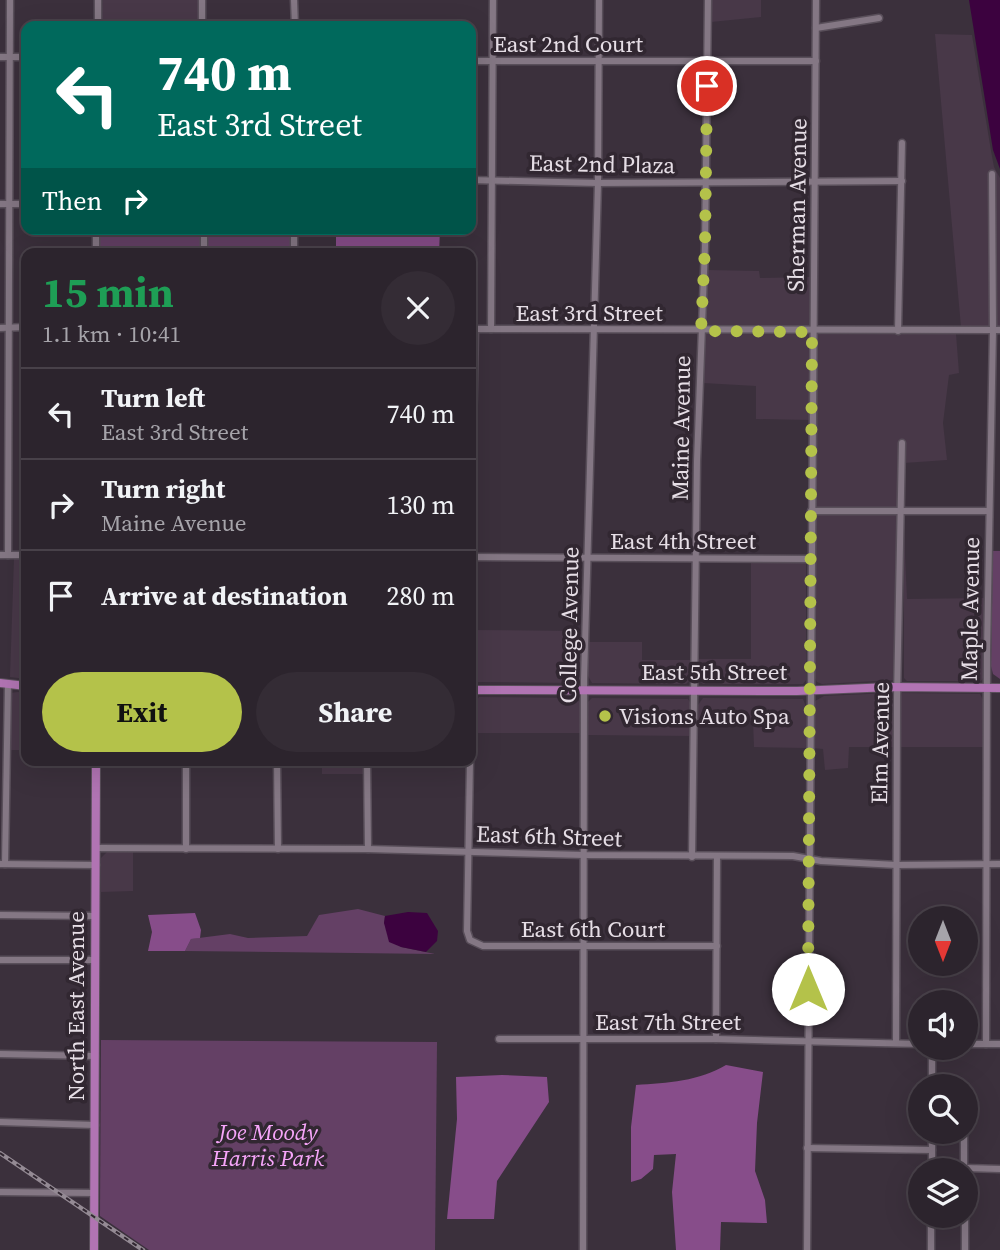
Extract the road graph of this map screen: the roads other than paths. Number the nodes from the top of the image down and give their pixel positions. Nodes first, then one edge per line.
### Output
1 (10, 0) edge
2 (98, 0) edge
3 (202, 0) edge
4 (295, 0) edge
5 (493, 0) edge
6 (599, 0) edge
7 (708, 0) edge
8 (816, 0) edge
9 (879, 18) dead end
10 (98, 21) edge
11 (202, 21) edge
12 (295, 21) edge
13 (816, 28) junction
14 (0, 57) edge
15 (10, 57) junction
16 (21, 57) edge
17 (476, 61) edge
18 (494, 61) junction
19 (816, 61) junction
20 (599, 62) junction
21 (707, 62) junction
22 (902, 143) dead end
23 (992, 174) dead end
24 (476, 180) edge
25 (492, 180) junction
26 (815, 181) junction
27 (902, 181) junction
28 (597, 183) junction
29 (706, 183) junction
30 (0, 204) edge
31 (8, 204) junction
32 (21, 204) edge
33 (21, 327) edge
34 (0, 328) edge
35 (9, 328) junction
36 (476, 329) edge
37 (491, 329) junction
38 (594, 330) junction
39 (996, 330) edge
40 (701, 331) junction
41 (898, 331) junction
42 (812, 332) junction
43 (902, 443) dead end
44 (0, 504) edge
45 (9, 504) junction
46 (811, 511) junction
47 (901, 511) junction
48 (989, 512) junction
49 (0, 555) edge
50 (8, 555) junction
51 (21, 555) edge
52 (476, 557) edge
53 (697, 557) junction
54 (587, 558) junction
55 (811, 559) junction
56 (4, 684) edge
57 (898, 687) junction
58 (987, 687) junction
59 (1000, 688) edge
60 (476, 690) edge
61 (584, 691) junction
62 (695, 691) junction
63 (810, 691) junction
64 (96, 766) edge
65 (186, 766) edge
66 (277, 766) edge
67 (367, 766) edge
68 (470, 766) edge
69 (96, 848) junction
70 (186, 849) junction
71 (278, 849) junction
72 (368, 849) junction
73 (470, 851) junction
74 (584, 855) junction
75 (692, 857) junction
76 (717, 857) junction
77 (809, 859) junction
78 (3, 864) edge
79 (987, 864) junction
80 (1000, 864) edge
81 (96, 865) junction
82 (897, 865) junction
83 (0, 915) edge
84 (95, 916) junction
85 (718, 946) junction
86 (584, 947) junction
87 (0, 960) edge
88 (95, 960) junction
89 (584, 1038) junction
90 (499, 1039) dead end
91 (716, 1039) junction
92 (808, 1042) junction
93 (897, 1043) junction
94 (908, 1043) edge
95 (978, 1044) edge
96 (986, 1044) junction
97 (1000, 1044) edge
98 (0, 1054) edge
99 (95, 1056) junction
100 (0, 1122) edge
101 (95, 1125) junction
102 (932, 1144) edge
103 (807, 1148) junction
104 (932, 1150) junction
105 (932, 1158) edge
106 (1000, 1169) edge
107 (978, 1170) edge
108 (0, 1192) edge
109 (94, 1193) junction
110 (931, 1228) edge
111 (965, 1228) edge
112 (94, 1250) edge
113 (583, 1250) edge
114 (807, 1250) edge
115 (931, 1250) edge
116 (965, 1250) edge

1 - 15 street
2 - 10 street
3 - 11 street
4 - 12 street
5 - 18 street
6 - 20 street, College Avenue
7 - 21 street, Maine Avenue
8 - 13 street, Sherman Avenue
9 - 13 street
13 - 19 street, Sherman Avenue
14 - 15 street
15 - 16 street
15 - 31 street
17 - 18 street, East 2nd Court
18 - 20 street, East 2nd Court
18 - 25 street
19 - 21 street, East 2nd Court
19 - 26 street, Sherman Avenue
20 - 21 street, East 2nd Court
20 - 28 street, College Avenue
21 - 29 street, Maine Avenue
22 - 27 street
23 - 39 street, Maple Avenue
24 - 25 street, East 2nd Plaza
25 - 28 street, East 2nd Plaza
25 - 37 street
26 - 27 street, East 2nd Plaza
26 - 29 street, East 2nd Plaza
26 - 42 street, Sherman Avenue
27 - 41 street
28 - 29 street, East 2nd Plaza
28 - 38 street, College Avenue
29 - 40 street, Maine Avenue
30 - 31 street
31 - 32 street
31 - 35 street
33 - 35 street
34 - 35 street
35 - 45 street
36 - 37 street, East 3rd Street
37 - 38 street, East 3rd Street
38 - 40 street, East 3rd Street
38 - 54 street, College Avenue
39 - 41 street, East 3rd Street
39 - 48 street, Maple Avenue
40 - 42 street, East 3rd Street
40 - 53 street, Maine Avenue
41 - 42 street, East 3rd Street
42 - 46 street, Sherman Avenue
43 - 47 street, Elm Avenue
44 - 45 street
45 - 50 street
46 - 47 street
46 - 55 street, Sherman Avenue
47 - 48 street
47 - 57 street, Elm Avenue
48 - 58 street, Maple Avenue
49 - 50 street
50 - 51 street
52 - 54 street, East 4th Street
53 - 54 street, East 4th Street
53 - 55 street, East 4th Street
53 - 62 street, Maine Avenue
54 - 61 street, College Avenue
55 - 63 street, Sherman Avenue
56 - 78 street
57 - 58 main road, East 5th Street
57 - 63 main road, East 5th Street
57 - 82 street, Elm Avenue
58 - 59 main road, East 5th Street
58 - 79 street, Maple Avenue
60 - 61 main road, East 5th Street
61 - 62 main road, East 5th Street
61 - 74 street, College Avenue
62 - 63 main road, East 5th Street
62 - 75 street, Maine Avenue
63 - 77 street, Sherman Avenue
64 - 69 main road, North East Avenue
65 - 70 street
66 - 71 street
67 - 72 street
68 - 73 street
69 - 70 street, East 6th Street
69 - 81 main road, North East Avenue
70 - 71 street, East 6th Street
71 - 72 street, East 6th Street
72 - 73 street, East 6th Street
73 - 74 street, East 6th Street
73 - 86 street, East 6th Court
74 - 75 street, East 6th Street
74 - 86 street, College Avenue
75 - 76 street, East 6th Street
76 - 77 street, East 6th Street
76 - 85 street
77 - 82 street, East 6th Street
77 - 92 street, Sherman Avenue
78 - 81 street
79 - 80 street, East 6th Street
79 - 82 street, East 6th Street
79 - 96 street, Maple Avenue
81 - 84 main road, North East Avenue
82 - 93 street, Elm Avenue
83 - 84 street
84 - 88 main road, North East Avenue
85 - 86 street, East 6th Court
85 - 91 street
86 - 89 street, College Avenue
87 - 88 street
88 - 99 main road, North East Avenue
89 - 90 street, East 7th Street
89 - 91 street, East 7th Street
89 - 113 street, College Avenue
91 - 92 street, East 7th Street
92 - 93 street, East 7th Street
92 - 103 street, Sherman Avenue
93 - 94 street, East 7th Street
95 - 96 street
96 - 97 street
98 - 99 street
99 - 101 main road, North East Avenue
100 - 101 street
101 - 109 main road, North East Avenue
102 - 104 street
103 - 104 street
103 - 114 street, Sherman Avenue
104 - 105 street
106 - 107 street
108 - 109 street
109 - 112 main road, North East Avenue
110 - 115 street
111 - 116 street

